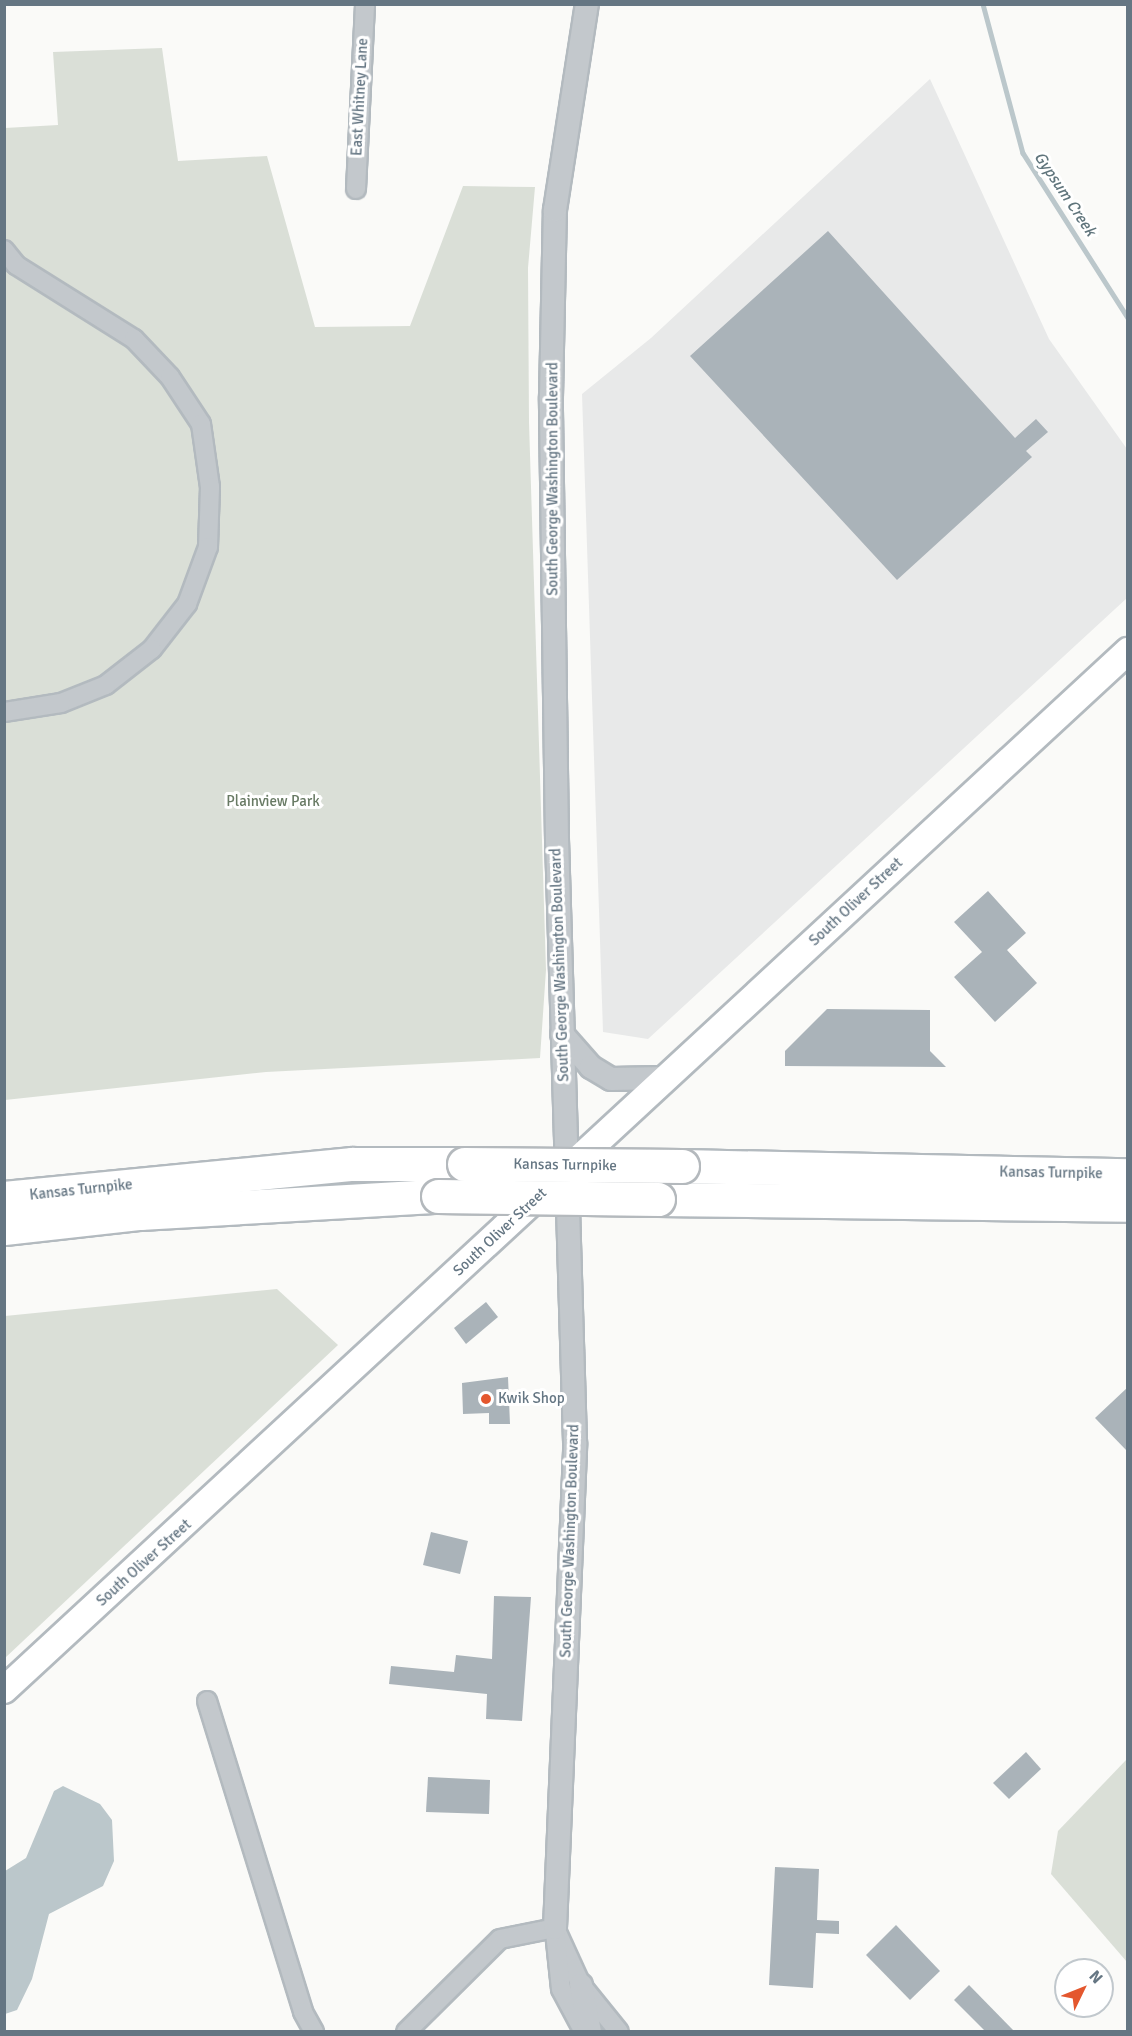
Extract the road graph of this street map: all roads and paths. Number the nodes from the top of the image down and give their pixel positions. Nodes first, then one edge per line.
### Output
1 (365, 4) edge
2 (587, 4) edge
3 (356, 189) dead end
4 (4, 250) edge
5 (1128, 651) edge
6 (4, 712) edge
7 (562, 1034) junction
8 (665, 1078) junction
9 (567, 1169) junction
10 (1128, 1175) edge
11 (4, 1198) edge
12 (1128, 1205) edge
13 (4, 1228) edge
14 (4, 1690) edge
15 (207, 1701) dead end
16 (555, 1928) junction
17 (581, 1985) junction
18 (314, 2031) edge
19 (406, 2031) edge
20 (584, 2031) edge
21 (590, 2031) edge
22 (619, 2031) edge

1 - 3 street, East Whitney Lane
2 - 7 street, South George Washington Boulevard
4 - 6 street
5 - 8 main road, South Oliver Street
7 - 8 street
7 - 9 street, South George Washington Boulevard
8 - 9 main road, South Oliver Street
9 - 14 main road, South Oliver Street
9 - 16 street, South George Washington Boulevard
10 - 11 highway, Kansas Turnpike, bridge
12 - 13 highway, Kansas Turnpike, bridge
15 - 18 street
16 - 17 street
16 - 19 street
16 - 20 street
17 - 21 street
17 - 22 street

